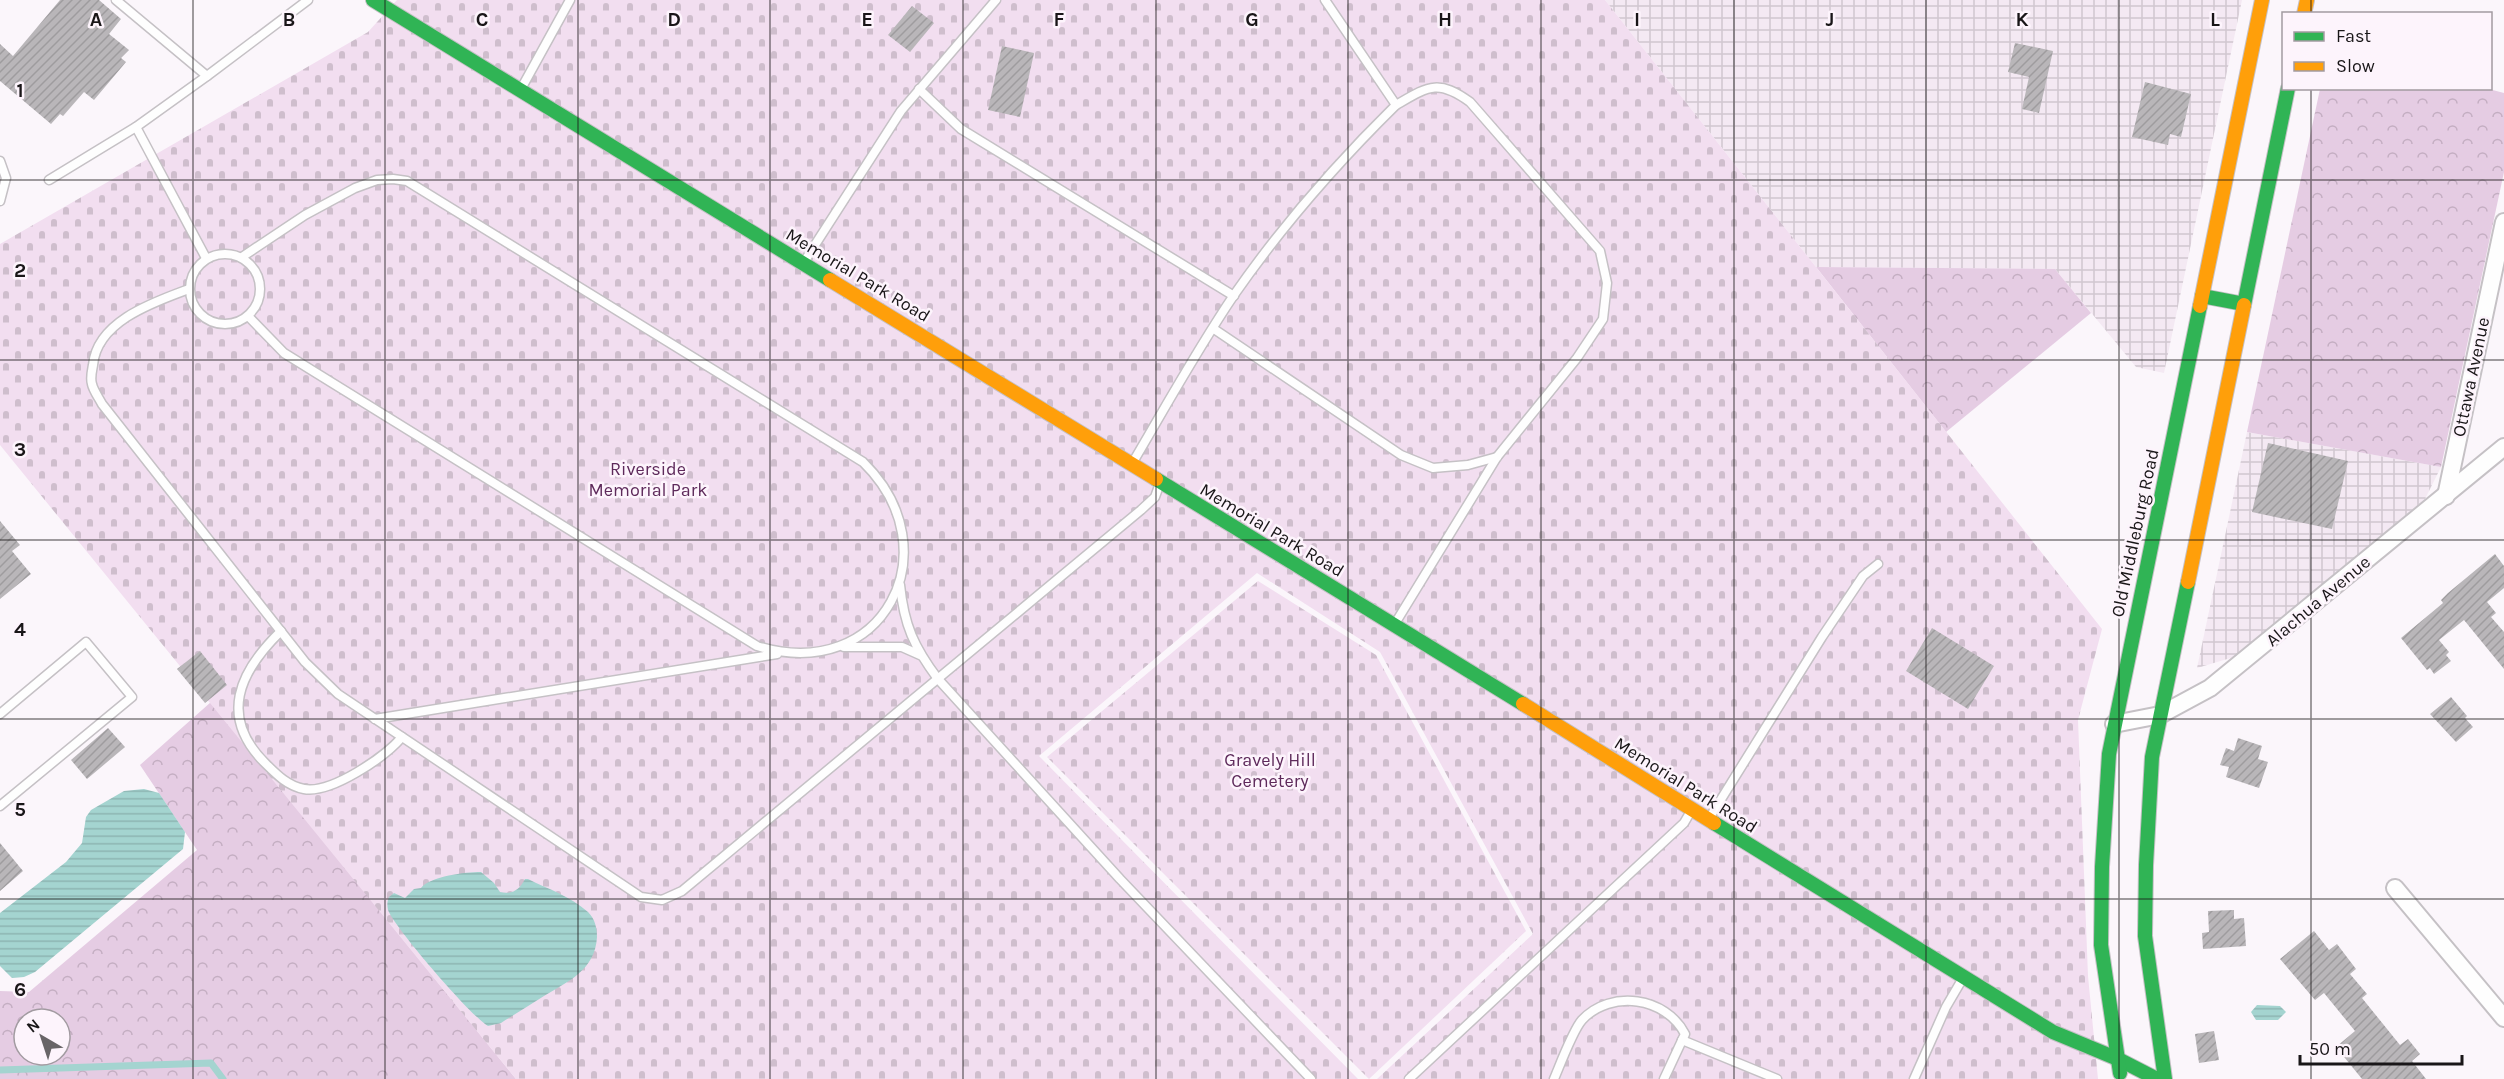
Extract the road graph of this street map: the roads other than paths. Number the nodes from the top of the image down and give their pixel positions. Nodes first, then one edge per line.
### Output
1 (116, 0) edge
2 (308, 0) edge
3 (373, 0) edge
4 (570, 0) edge
5 (996, 0) edge
6 (1325, 0) edge
7 (2262, 0) edge
8 (207, 76) junction
9 (919, 89) junction
10 (520, 90) junction
11 (2288, 90) edge
12 (1396, 105) junction
13 (136, 127) junction
14 (0, 161) edge
15 (49, 180) dead end
16 (0, 201) edge
17 (2504, 222) edge
18 (242, 257) junction
19 (206, 258) junction
20 (803, 263) junction
21 (189, 289) junction
22 (1234, 296) junction
23 (2202, 296) junction
24 (2244, 304) junction
25 (248, 316) junction
26 (1214, 329) junction
27 (2504, 447) edge
28 (1497, 457) junction
29 (1131, 464) junction
30 (1161, 482) junction
31 (2446, 495) junction
32 (1878, 564) dead end
33 (900, 578) junction
34 (1394, 625) junction
35 (280, 631) junction
36 (843, 646) junction
37 (780, 654) junction
38 (920, 655) junction
39 (938, 679) junction
40 (0, 714) edge
41 (2160, 715) junction
42 (375, 719) junction
43 (2114, 724) junction
44 (402, 737) junction
45 (0, 806) edge
46 (1692, 810) junction
47 (1708, 820) junction
48 (2395, 888) dead end
49 (1963, 977) junction
50 (2504, 1018) edge
51 (1682, 1040) junction
52 (2118, 1059) junction
53 (1311, 1079) edge
54 (1409, 1079) edge
55 (1554, 1079) edge
56 (1664, 1079) edge
57 (1777, 1079) edge
58 (1914, 1079) edge
59 (2120, 1079) edge
60 (2157, 1079) edge
61 (2166, 1079) edge

1 - 8 lane
2 - 8 lane
3 - 10 main road, Memorial Park Road
4 - 10 lane
5 - 9 lane
6 - 12 lane
7 - 23 main road, Old Middleburg Road
8 - 13 lane
9 - 20 lane
9 - 22 lane
10 - 20 main road, Memorial Park Road
11 - 24 main road
12 - 22 lane
12 - 28 lane
13 - 15 lane
13 - 19 lane
14 - 16 lane
17 - 31 street, Ottawa Avenue
18 - 19 lane
18 - 25 lane
18 - 33 lane
19 - 21 lane
20 - 29 main road, Memorial Park Road
21 - 25 lane
21 - 35 lane
22 - 26 lane
23 - 24 main road
23 - 43 main road, Old Middleburg Road
24 - 41 main road
25 - 37 lane
26 - 28 lane
26 - 29 lane
27 - 31 street, Alachua Avenue
28 - 34 lane
29 - 30 main road, Memorial Park Road
30 - 34 main road, Memorial Park Road
30 - 39 lane
31 - 41 street, Alachua Avenue
32 - 47 lane
33 - 36 lane
33 - 38 lane
34 - 46 main road, Memorial Park Road
35 - 42 lane
35 - 44 lane
36 - 37 lane
36 - 38 lane
37 - 42 lane
38 - 39 lane
39 - 44 lane
39 - 53 lane
40 - 45 lane
41 - 43 street, Alachua Avenue
41 - 61 main road
42 - 44 lane
43 - 52 main road, Old Middleburg Road
46 - 47 main road, Memorial Park Road
46 - 54 lane
47 - 49 main road, Memorial Park Road
48 - 50 street
49 - 52 main road, Memorial Park Road
49 - 58 lane
51 - 55 lane
51 - 56 lane
51 - 57 lane
52 - 59 main road, Old Middleburg Road
52 - 60 main road, Memorial Park Road

